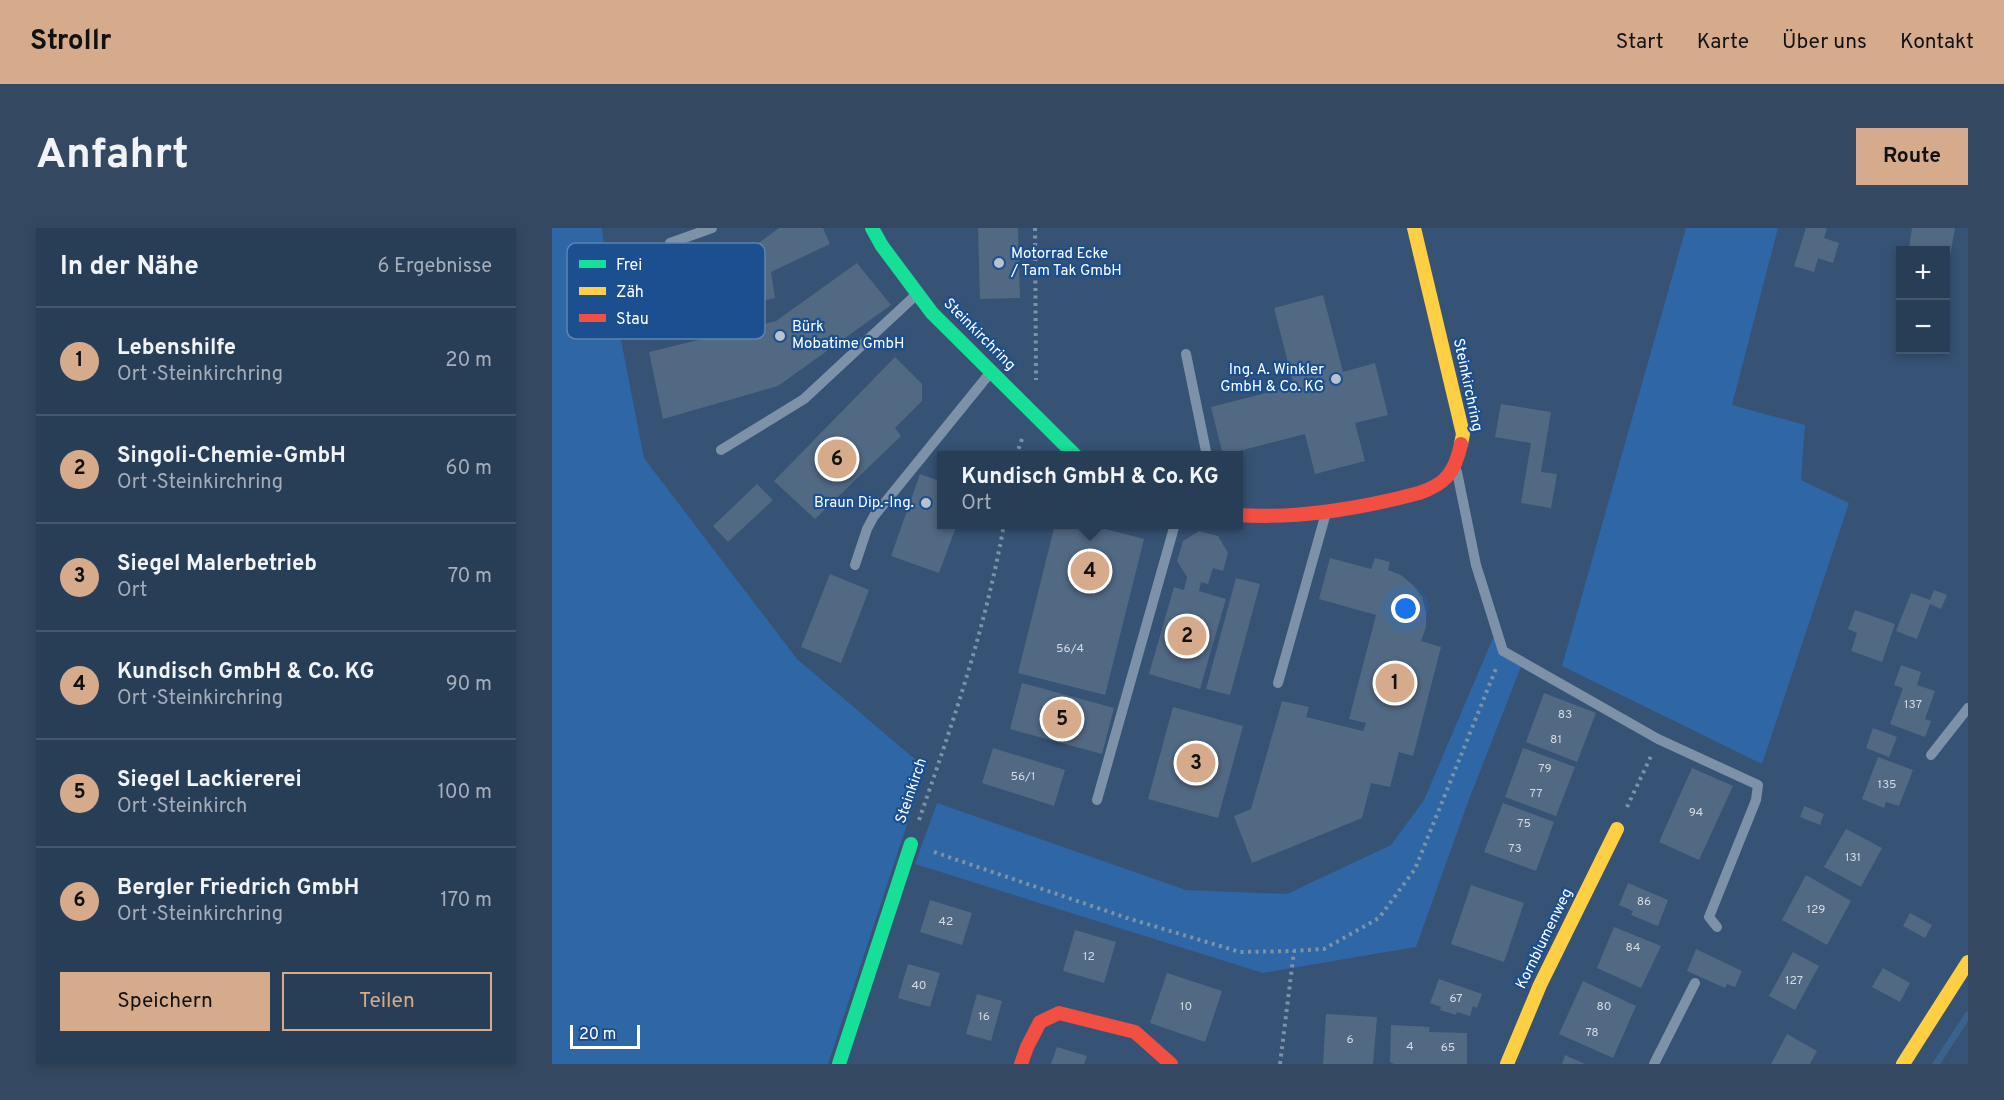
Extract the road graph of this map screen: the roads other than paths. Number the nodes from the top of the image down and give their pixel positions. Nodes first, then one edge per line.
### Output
1 (712, 228) edge
2 (872, 228) edge
3 (1414, 228) edge
4 (670, 243) dead end
5 (918, 293) junction
6 (1186, 354) dead end
7 (992, 371) junction
8 (721, 450) dead end
9 (1071, 451) edge
10 (1205, 451) edge
11 (1456, 466) junction
12 (1326, 512) junction
13 (1243, 515) edge
14 (1173, 529) edge
15 (855, 565) dead end
16 (1278, 683) dead end
17 (1968, 708) edge
18 (1931, 755) dead end
19 (1097, 800) dead end
20 (1617, 829) road end
21 (911, 844) road end
22 (1718, 927) dead end
23 (1968, 962) edge
24 (1695, 983) dead end
25 (839, 1064) edge
26 (1021, 1064) edge
27 (1171, 1064) edge
28 (1507, 1064) edge
29 (1654, 1064) edge
30 (1903, 1064) edge

1 - 4 lane
2 - 5 street, Steinkirchring
3 - 11 street, Steinkirchring
5 - 7 street, Steinkirchring
5 - 8 lane
6 - 10 lane
7 - 9 street, Steinkirchring
7 - 15 lane
11 - 12 street
11 - 22 lane
12 - 13 street
12 - 16 lane
14 - 19 lane
17 - 18 lane
20 - 28 street, Kornblumenweg
21 - 25 street, Steinkirch
23 - 30 street
24 - 29 lane
26 - 27 street

